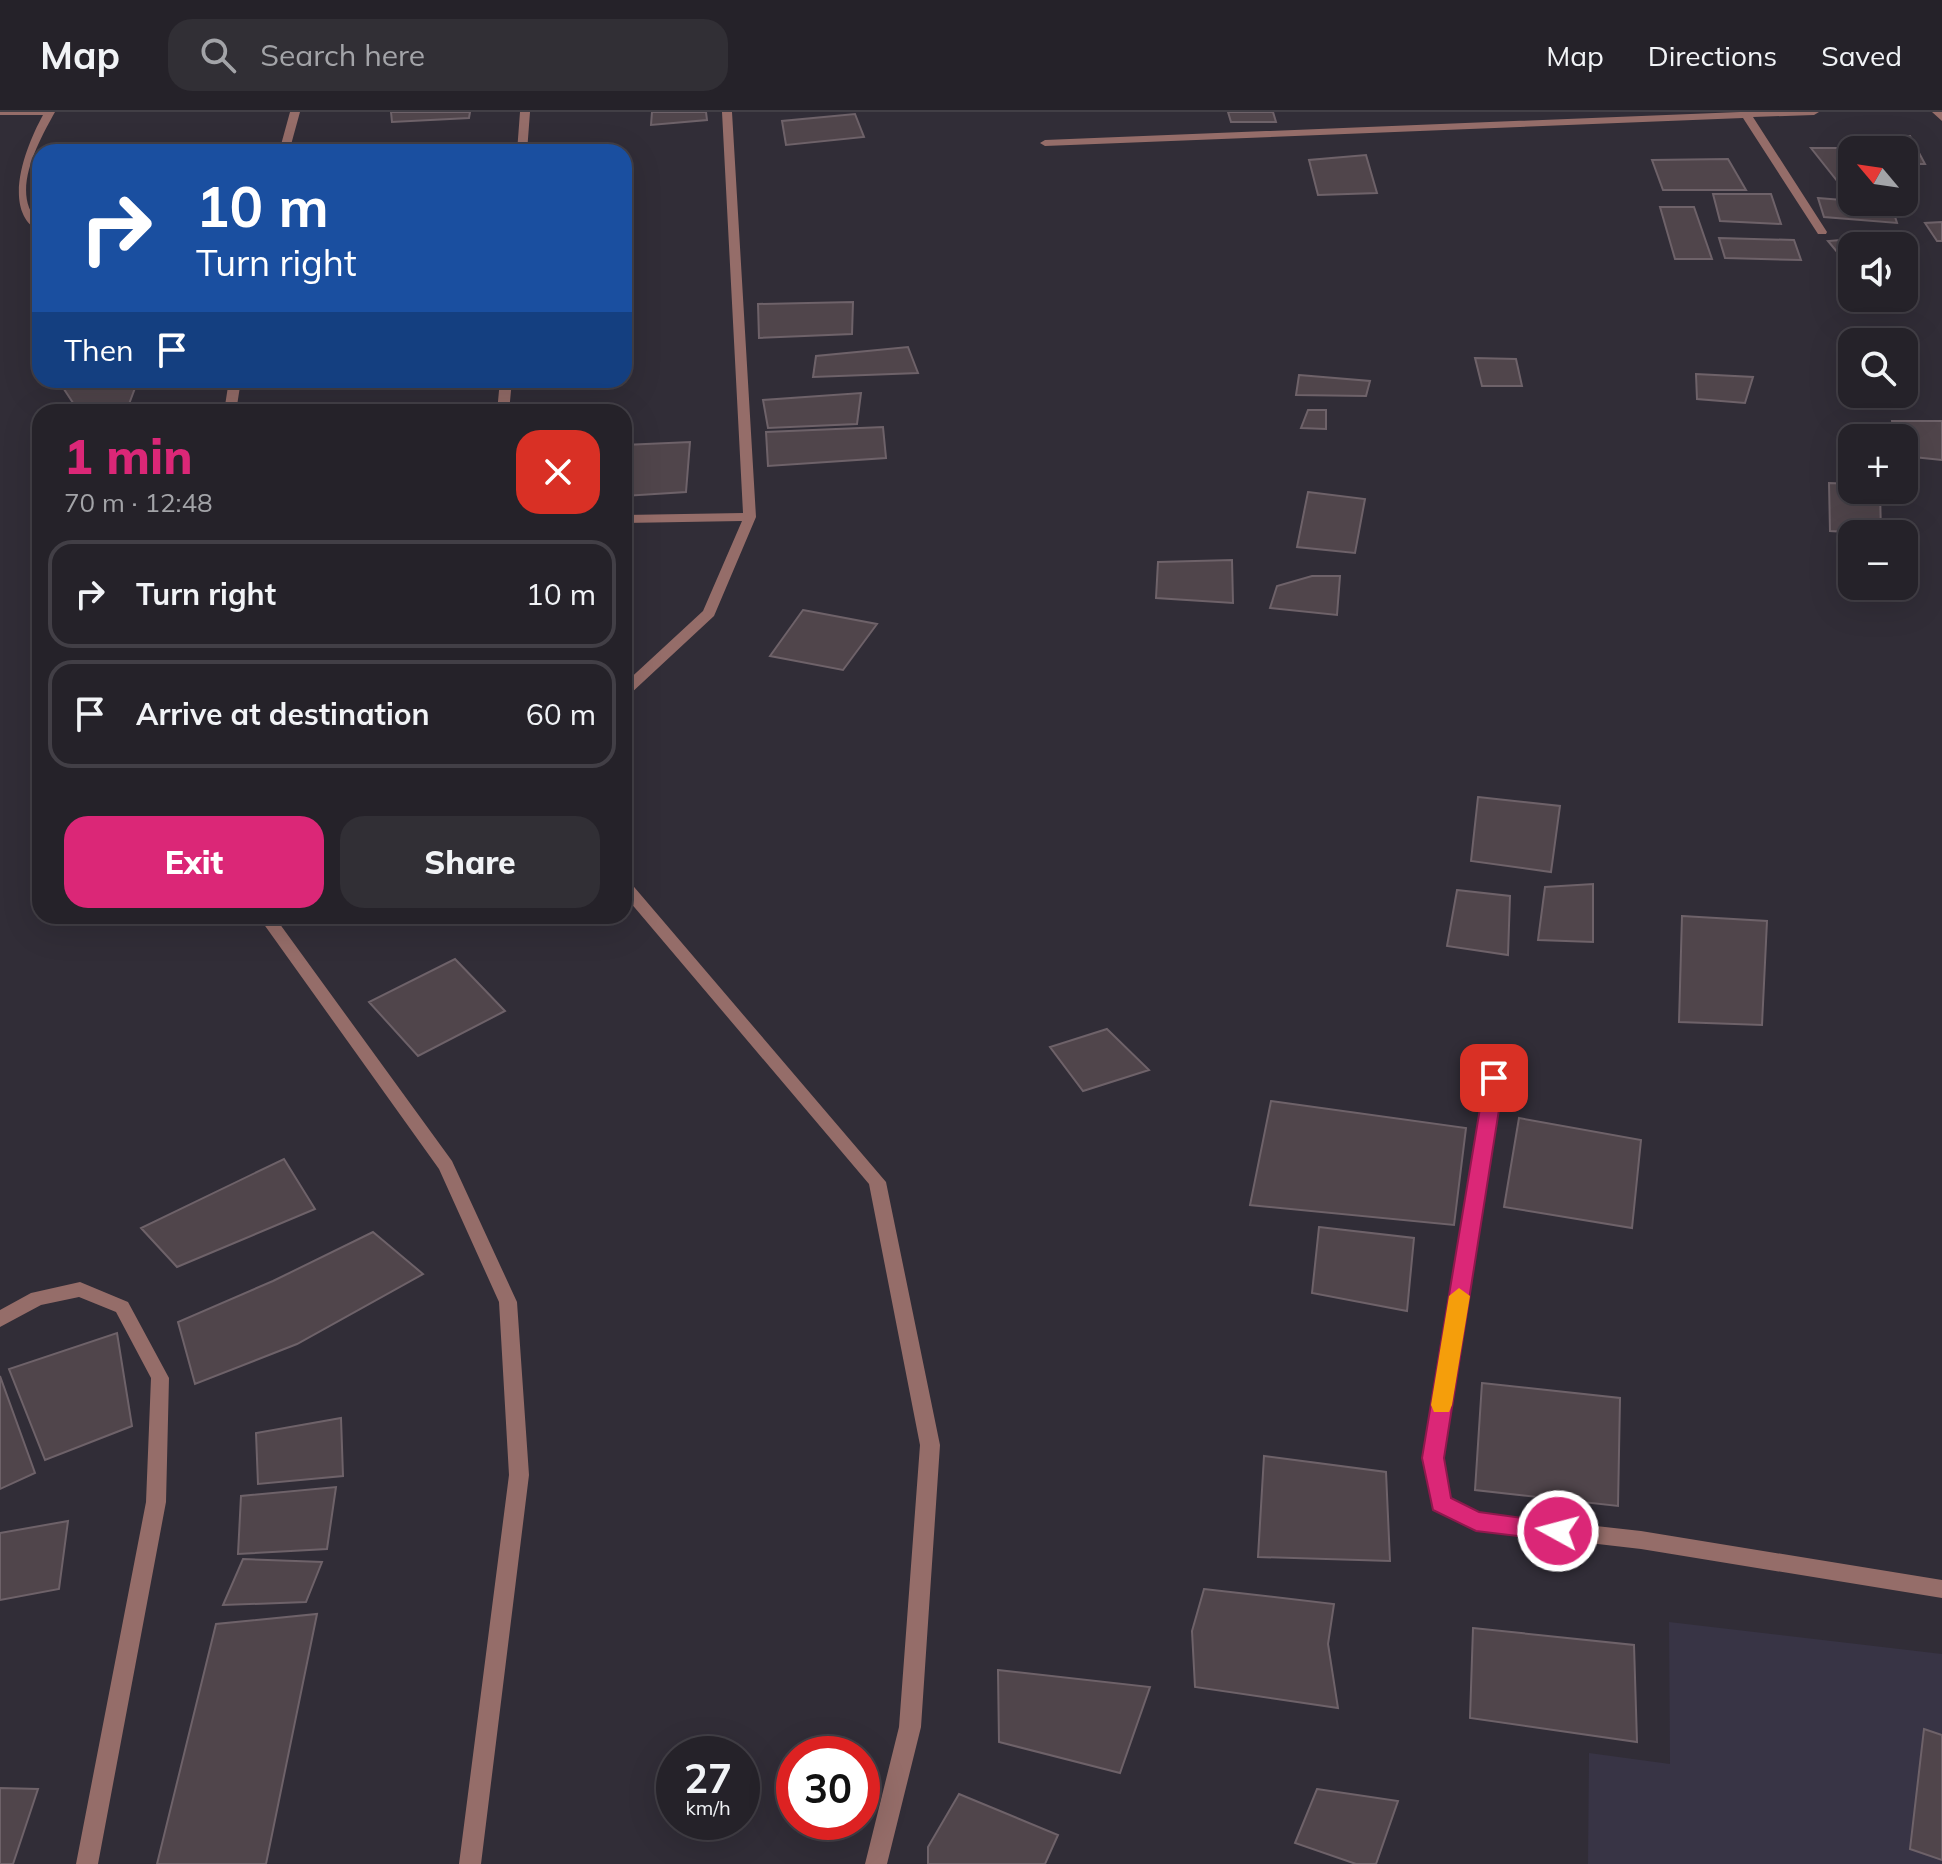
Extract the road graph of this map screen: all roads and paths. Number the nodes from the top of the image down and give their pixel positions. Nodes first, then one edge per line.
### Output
1 (0, 112) edge
2 (295, 112) edge
3 (525, 112) edge
4 (727, 112) edge
5 (1436, 112) edge
6 (1814, 112) edge
7 (1937, 112) edge
8 (1746, 114) junction
9 (1942, 118) edge
10 (1439, 125) junction
11 (1045, 143) dead end
12 (35, 144) edge
13 (286, 144) edge
14 (523, 144) edge
15 (32, 151) edge
16 (32, 221) edge
17 (1822, 232) dead end
18 (750, 517) junction
19 (632, 519) edge
20 (632, 685) edge
21 (632, 894) edge
22 (272, 924) edge
23 (1494, 1078) dead end
24 (0, 1319) edge
25 (1942, 1589) edge
26 (87, 1864) edge
27 (470, 1864) edge
28 (876, 1864) edge

1 - 12 street
2 - 13 street
3 - 14 street
4 - 18 street
5 - 10 street
6 - 8 street
7 - 9 street
8 - 10 street
8 - 17 street
10 - 11 street
15 - 16 street
18 - 19 street
18 - 20 street
21 - 28 street
22 - 27 street
23 - 25 street
24 - 26 street

